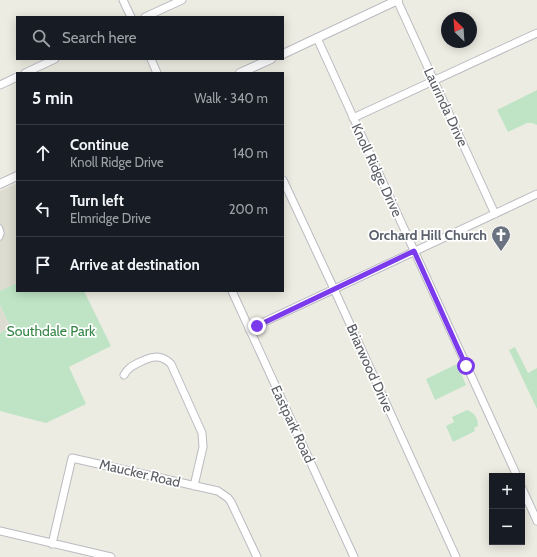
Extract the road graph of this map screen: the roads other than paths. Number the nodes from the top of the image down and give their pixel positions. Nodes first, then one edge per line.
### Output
1 (123, 0) edge
2 (182, 0) edge
3 (398, 0) edge
4 (131, 16) edge
5 (147, 16) edge
6 (537, 33) edge
7 (317, 38) junction
8 (284, 54) edge
9 (53, 60) edge
10 (150, 60) edge
11 (269, 60) edge
12 (27, 72) edge
13 (156, 72) edge
14 (242, 72) edge
15 (16, 77) edge
16 (434, 81) junction
17 (0, 85) edge
18 (354, 118) junction
19 (16, 176) edge
20 (284, 182) edge
21 (0, 184) edge
22 (537, 194) edge
23 (495, 214) junction
24 (0, 226) edge
25 (0, 238) edge
26 (414, 251) junction
27 (334, 289) junction
28 (232, 292) edge
29 (249, 329) junction
30 (124, 375) dead end
31 (516, 473) edge
32 (194, 486) junction
33 (525, 495) edge
34 (537, 521) edge
35 (0, 531) edge
36 (52, 544) junction
37 (111, 557) edge
38 (257, 557) edge
39 (354, 557) edge
40 (456, 557) edge

1 - 4 street
2 - 5 street
3 - 7 street
3 - 16 street, Laurinda Drive
6 - 16 street
7 - 8 street
7 - 18 street, Knoll Ridge Drive
9 - 12 street
10 - 13 street
11 - 14 street
15 - 17 street
16 - 18 street
16 - 23 street, Laurinda Drive
18 - 26 street, Knoll Ridge Drive
19 - 21 street
20 - 27 street, Briarwood Drive
22 - 23 street
23 - 26 street
24 - 25 lane
26 - 27 street
26 - 31 street, Knoll Ridge Drive
27 - 29 street
27 - 40 street, Briarwood Drive
28 - 29 street, Eastpark Road
29 - 39 street, Eastpark Road
30 - 32 street
32 - 36 street, Maucker Road
32 - 38 street, Maucker Road
33 - 34 street
35 - 36 street
36 - 37 street

